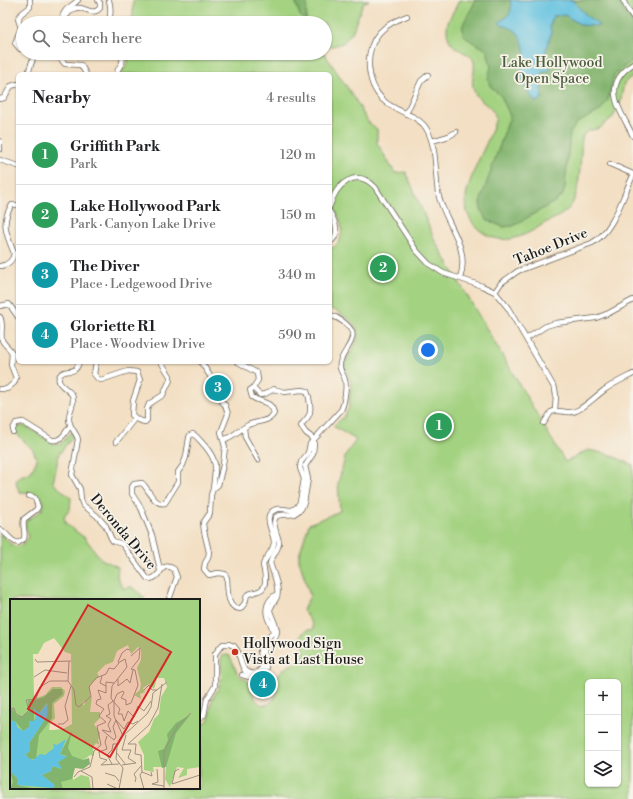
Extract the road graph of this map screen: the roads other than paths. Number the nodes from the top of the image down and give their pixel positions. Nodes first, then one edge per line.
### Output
1 (30, 0) edge
2 (78, 0) edge
3 (98, 0) edge
4 (109, 0) edge
5 (623, 0) edge
6 (20, 16) edge
7 (62, 16) edge
8 (67, 16) edge
9 (110, 16) edge
10 (407, 16) dead end
11 (633, 17) edge
12 (33, 60) edge
13 (62, 60) edge
14 (123, 60) edge
15 (633, 64) edge
16 (29, 72) edge
17 (85, 72) edge
18 (117, 72) edge
19 (428, 75) dead end
20 (16, 84) edge
21 (0, 99) edge
22 (406, 114) junction
23 (456, 132) dead end
24 (633, 136) edge
25 (0, 141) edge
26 (432, 141) junction
27 (0, 149) edge
28 (0, 160) edge
29 (610, 164) dead end
30 (16, 165) edge
31 (633, 175) edge
32 (332, 201) edge
33 (16, 205) edge
34 (332, 216) edge
35 (332, 240) edge
36 (0, 266) edge
37 (460, 278) junction
38 (495, 292) junction
39 (633, 300) edge
40 (0, 306) edge
41 (16, 314) edge
42 (0, 316) edge
43 (332, 316) edge
44 (526, 339) junction
45 (79, 364) edge
46 (96, 364) edge
47 (162, 364) edge
48 (202, 364) edge
49 (241, 364) edge
50 (633, 374) edge
51 (253, 388) junction
52 (0, 389) edge
53 (555, 410) junction
54 (135, 418) junction
55 (544, 423) dead end
56 (70, 426) junction
57 (244, 428) junction
58 (13, 432) dead end
59 (223, 440) junction
60 (314, 441) junction
61 (116, 442) dead end
62 (258, 460) dead end
63 (213, 489) junction
64 (29, 496) dead end
65 (0, 529) edge
66 (270, 559) junction
67 (264, 568) junction
68 (160, 570) junction
69 (277, 594) junction
70 (169, 599) edge
71 (242, 675) dead end
72 (253, 678) junction
73 (258, 692) dead end
74 (200, 718) edge

1 - 6 street
2 - 7 street
3 - 8 street
4 - 9 street
5 - 11 street
10 - 22 street
12 - 16 street
13 - 17 street
14 - 18 street
15 - 24 street
19 - 22 street
20 - 21 street
22 - 26 street
23 - 26 street
25 - 27 street
26 - 37 street
28 - 30 street
29 - 31 street
31 - 38 street, Tahoe Drive
32 - 37 street
33 - 36 street
34 - 35 street
37 - 38 street
38 - 44 street
39 - 44 street
40 - 41 street
42 - 52 street
43 - 60 street
44 - 53 street
45 - 56 street, Deronda Drive
46 - 54 street
47 - 54 street
48 - 59 street
49 - 51 street
50 - 53 street
51 - 57 street
51 - 60 street
53 - 55 street
54 - 61 street
56 - 58 street
56 - 68 street, Deronda Drive
57 - 59 street
57 - 62 street
59 - 63 street
60 - 66 street
63 - 67 street
63 - 68 street
64 - 65 street
66 - 67 street
66 - 67 street
66 - 69 street
68 - 70 street, Deronda Drive
69 - 72 street
69 - 74 street
71 - 72 street
72 - 73 street

